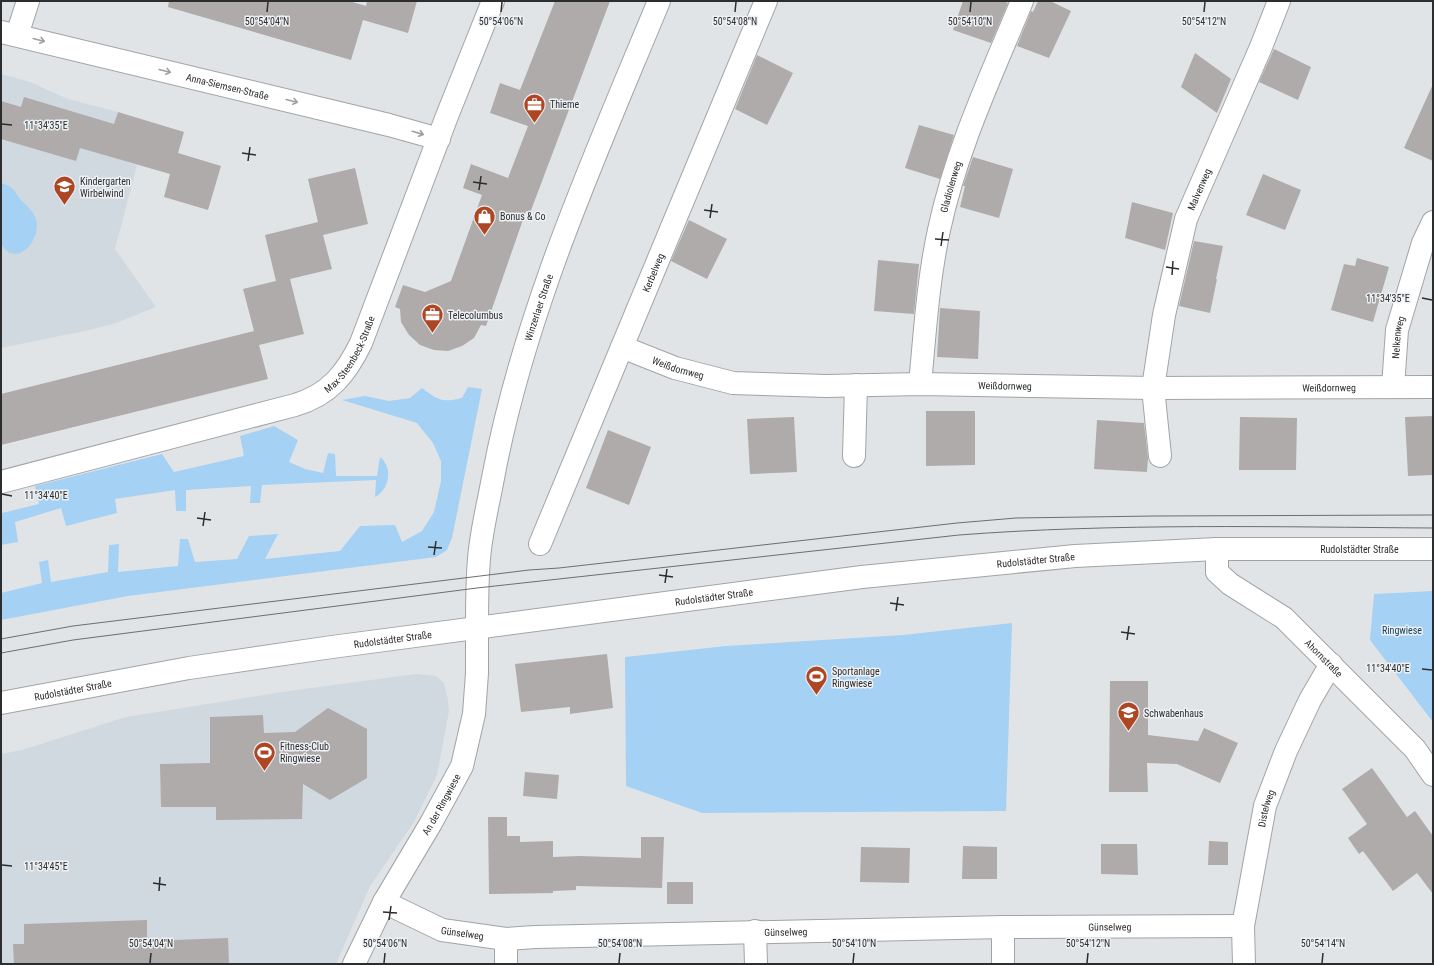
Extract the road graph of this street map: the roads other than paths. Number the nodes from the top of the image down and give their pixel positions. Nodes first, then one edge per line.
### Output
1 (28, 1) edge
2 (493, 1) edge
3 (659, 1) edge
4 (766, 1) edge
5 (1022, 1) edge
6 (1279, 1) edge
7 (9, 33) edge
8 (439, 139) junction
9 (1433, 222) edge
10 (622, 347) junction
11 (920, 384) junction
12 (856, 385) junction
13 (1393, 387) junction
14 (1433, 387) edge
15 (1153, 388) junction
16 (854, 456) dead end
17 (1160, 456) dead end
18 (1, 482) edge
19 (540, 544) dead end
20 (1217, 549) junction
21 (1433, 549) edge
22 (477, 628) junction
23 (1331, 664) junction
24 (1, 703) edge
25 (1433, 775) edge
26 (384, 902) junction
27 (1243, 926) junction
28 (1003, 927) junction
29 (755, 931) junction
30 (506, 939) junction
31 (354, 964) edge
32 (506, 964) edge
33 (756, 964) edge
34 (1003, 964) edge
35 (1244, 964) edge

1 - 7 street, Anna-Siemsen-Straße
2 - 8 street, Max-Steenbeck-Straße
3 - 22 street, Winzerlaer Straße
4 - 10 street, Kerbelweg
5 - 11 street, Gladiolenweg
6 - 15 street, Malvenweg
7 -> 8 street, Anna-Siemsen-Straße
8 - 18 street, Max-Steenbeck-Straße
9 - 13 street, Nelkenweg
10 - 12 street, Weißdornweg
10 - 19 street, Kerbelweg
11 - 12 street, Weißdornweg
11 - 15 street, Weißdornweg
12 - 16 street
13 - 14 street, Weißdornweg
13 - 15 street, Weißdornweg
15 - 17 street
20 - 21 street, Rudolstädter Straße
20 - 22 street, Rudolstädter Straße
20 - 23 street, Ahornstraße
22 - 24 street, Rudolstädter Straße
22 - 26 street, An der Ringwiese
23 - 25 street, Ahornstraße
23 - 27 street, Distelweg
26 - 30 street, Günselweg
26 - 31 street, An der Ringwiese
27 - 28 street, Günselweg
27 - 35 street, Distelweg
28 - 29 street, Günselweg
28 - 34 street
29 - 30 street, Günselweg
29 - 33 street
30 - 32 street

